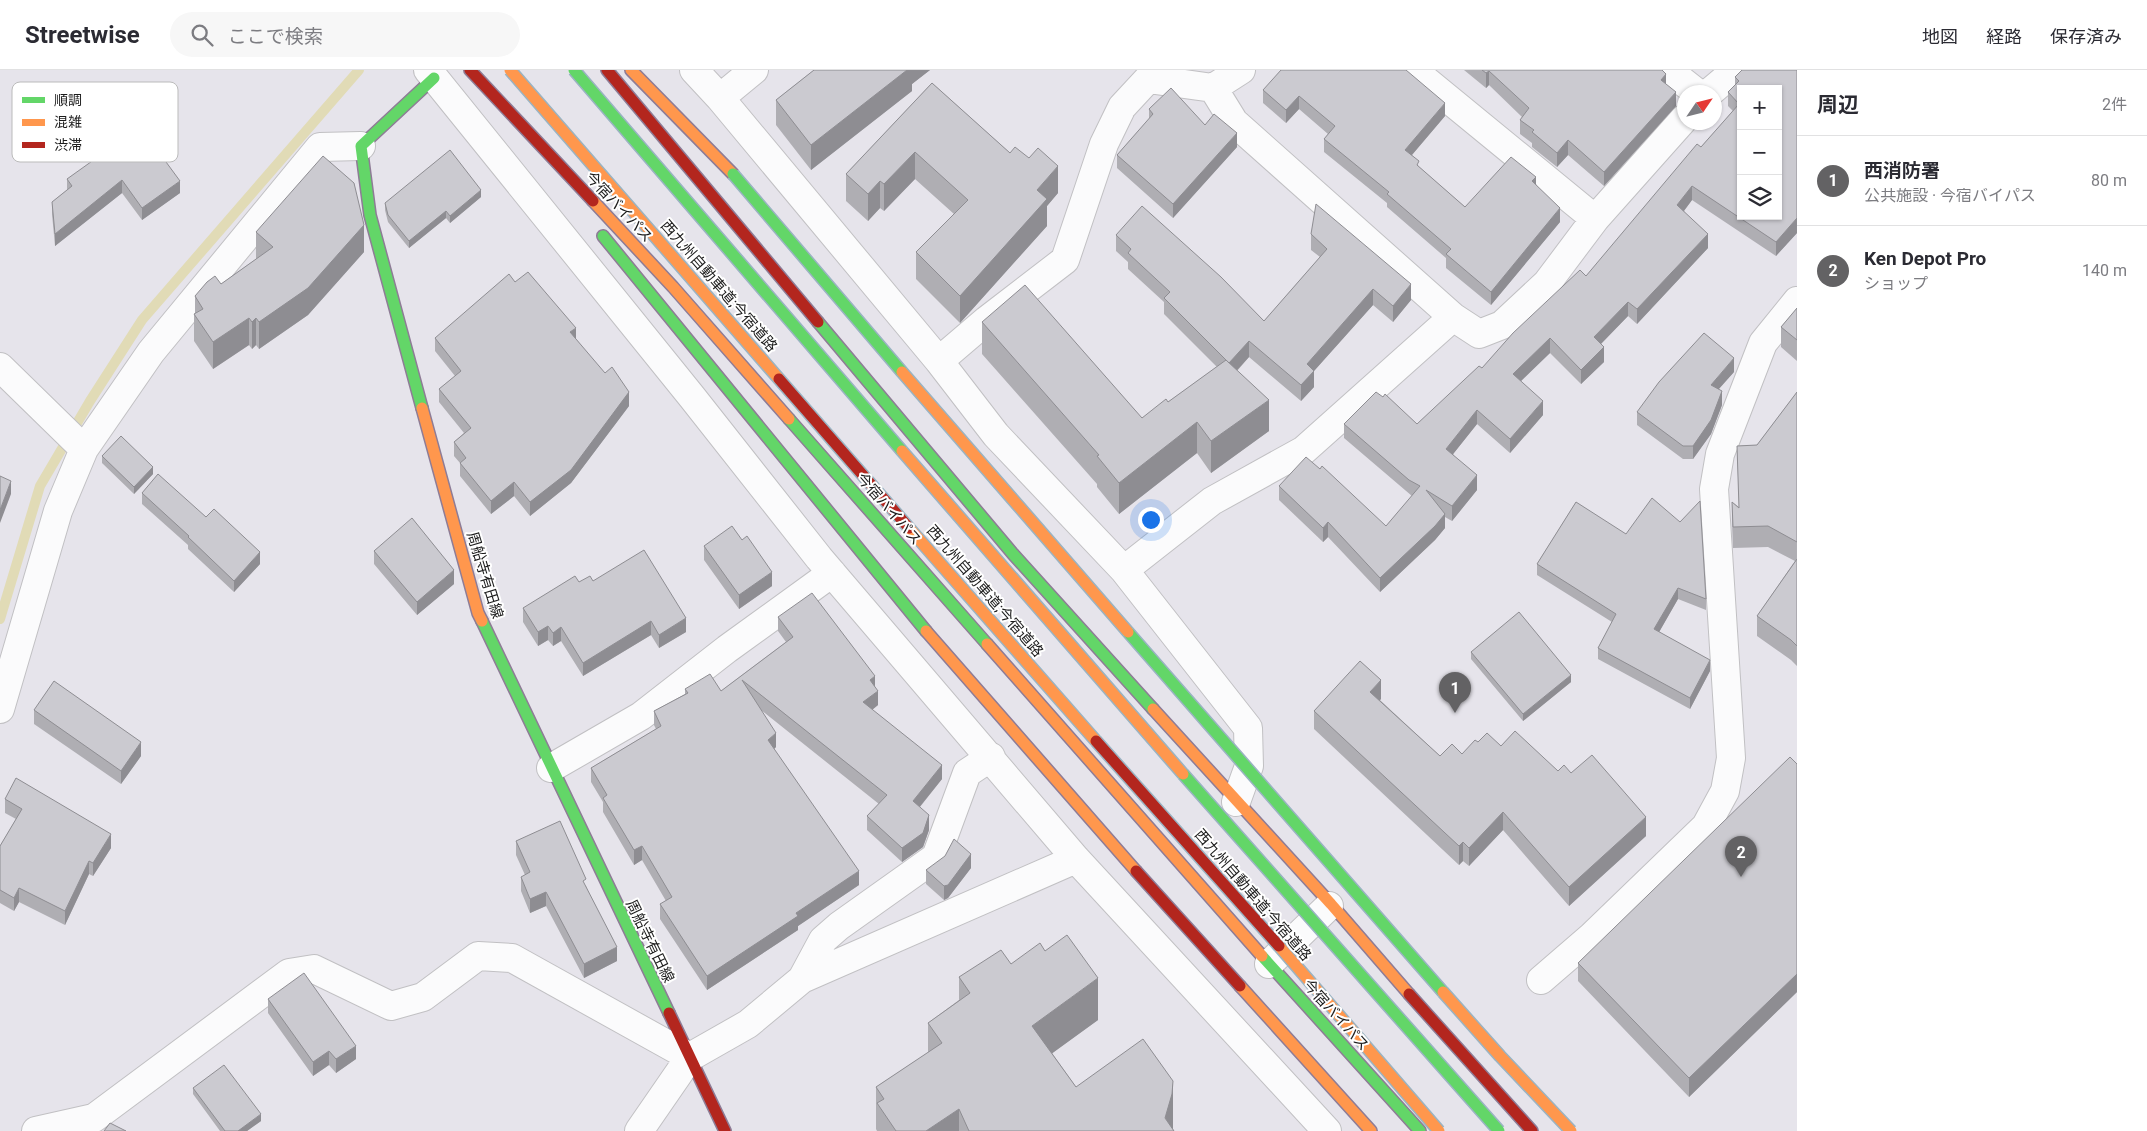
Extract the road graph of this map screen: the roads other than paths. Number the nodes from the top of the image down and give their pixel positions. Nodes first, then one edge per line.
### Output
1 (469, 70) edge
2 (510, 70) edge
3 (574, 70) edge
4 (607, 70) edge
5 (631, 70) edge
6 (694, 70) edge
7 (754, 70) edge
8 (1241, 70) edge
9 (1413, 70) edge
10 (1668, 70) edge
11 (1736, 70) edge
12 (431, 74) edge
13 (1687, 85) edge
14 (1718, 85) edge
15 (1213, 88) junction
16 (720, 98) junction
17 (1677, 127) edge
18 (361, 146) junction
19 (560, 184) dead end
20 (1595, 219) junction
21 (597, 229) dead end
22 (1797, 301) edge
23 (1453, 317) junction
24 (939, 361) junction
25 (0, 367) edge
26 (84, 449) junction
27 (1124, 570) junction
28 (832, 573) junction
29 (0, 708) edge
30 (991, 757) junction
31 (551, 768) junction
32 (1236, 802) junction
33 (1076, 859) junction
34 (1332, 904) junction
35 (1270, 964) junction
36 (802, 979) junction
37 (1541, 980) dead end
38 (690, 1057) junction
39 (36, 1131) edge
40 (639, 1131) edge
41 (725, 1131) edge
42 (1328, 1131) edge
43 (1372, 1131) edge
44 (1420, 1131) edge
45 (1439, 1131) edge
46 (1499, 1131) edge
47 (1532, 1131) edge
48 (1571, 1131) edge

1 - 19 main road
1 - 35 main road, 今宿バイパス
2 - 45 main road, 西九州自動車道;今宿道路, bridge
3 - 46 main road, 西九州自動車道;今宿道路, bridge
4 - 32 main road
5 - 48 main road, bridge
6 - 16 street
7 - 16 street
8 - 15 street
9 - 20 street
10 - 13 street
11 - 14 street
12 - 18 main road
12 - 28 street
15 - 23 street
15 - 24 street
16 - 24 street
17 - 20 street
18 - 26 street
18 - 31 main road, 周船寺有田線
20 - 23 street
21 - 43 main road
22 - 37 street
23 - 27 street
24 - 27 street
25 - 26 street
26 - 29 street
27 - 32 street
28 - 30 street
28 - 31 street
30 - 33 street
30 - 36 street
31 - 38 main road, 周船寺有田線
32 - 34 main road
33 - 36 street
33 - 42 street
34 - 35 street
34 - 47 main road
35 - 44 main road, 今宿バイパス
36 - 38 street
38 - 39 street
38 - 40 street
38 - 41 main road, 周船寺有田線

